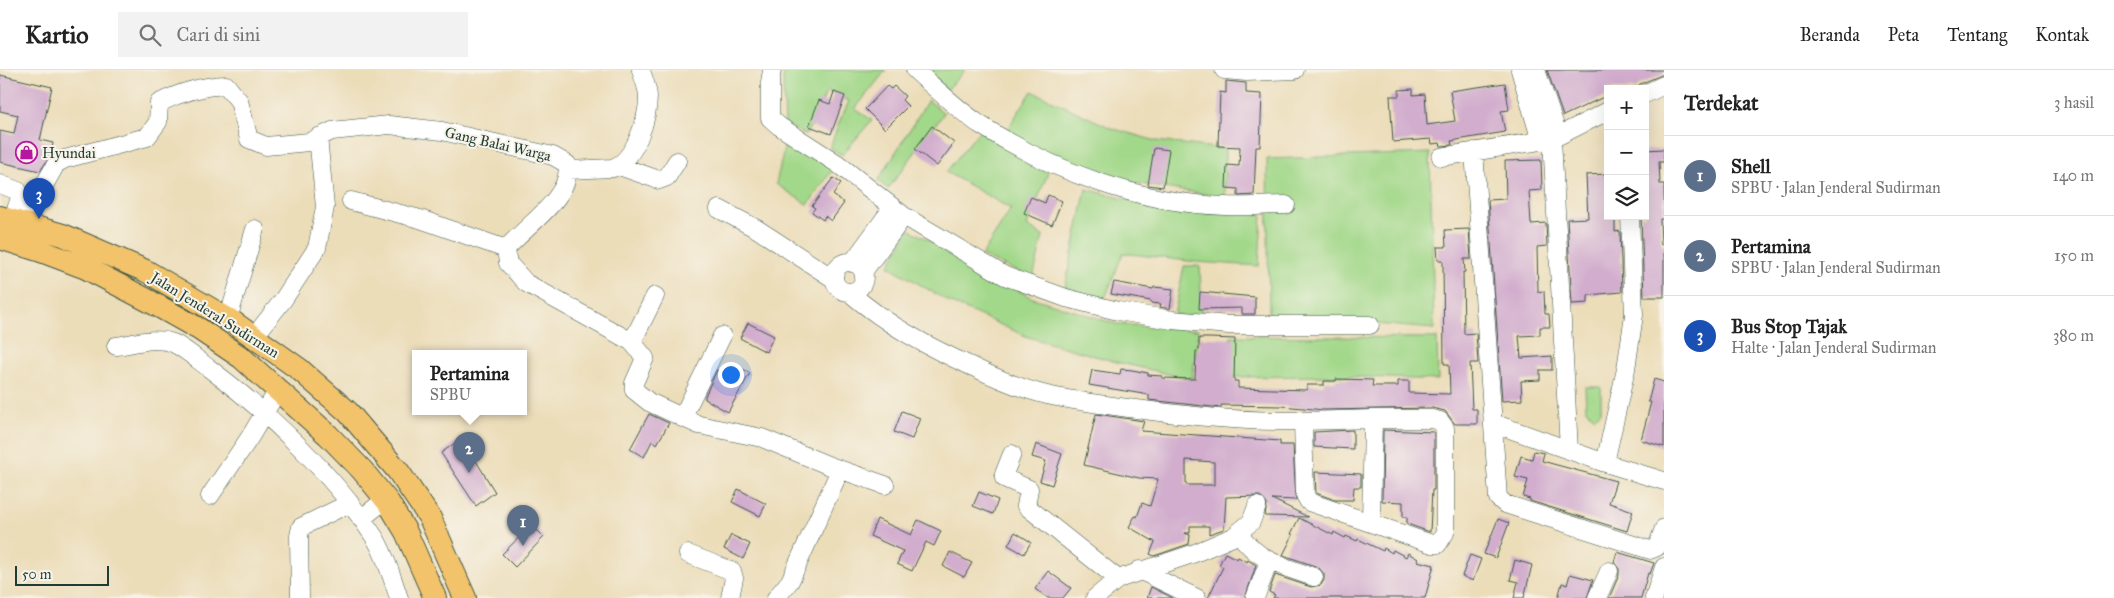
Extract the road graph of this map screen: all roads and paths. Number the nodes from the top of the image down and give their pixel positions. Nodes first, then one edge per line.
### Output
1 (641, 70) edge
2 (772, 70) edge
3 (781, 70) edge
4 (915, 70) edge
5 (1224, 70) edge
6 (1295, 70) edge
7 (1520, 70) edge
8 (1536, 70) edge
9 (1664, 84) edge
10 (1649, 92) edge
11 (1604, 114) edge
12 (779, 126) junction
13 (318, 136) junction
14 (1550, 138) junction
15 (1474, 151) junction
16 (1441, 156) dead end
17 (677, 160) dead end
18 (620, 166) junction
19 (568, 170) junction
20 (0, 184) edge
21 (351, 201) dead end
22 (1286, 205) dead end
23 (719, 209) dead end
24 (899, 212) junction
25 (1630, 220) edge
26 (9, 225) edge
27 (255, 229) dead end
28 (506, 249) junction
29 (858, 267) junction
30 (834, 279) junction
31 (850, 292) junction
32 (655, 296) dead end
33 (228, 319) junction
34 (1370, 325) dead end
35 (209, 336) junction
36 (722, 336) dead end
37 (254, 337) junction
38 (632, 342) junction
39 (116, 346) dead end
40 (194, 357) junction
41 (278, 390) junction
42 (264, 415) junction
43 (682, 418) junction
44 (1373, 419) junction
45 (1303, 421) junction
46 (1493, 423) junction
47 (1569, 450) junction
48 (1012, 454) dead end
49 (1605, 463) junction
50 (840, 470) junction
51 (1664, 481) edge
52 (885, 485) dead end
53 (210, 496) dead end
54 (386, 499) junction
55 (350, 503) junction
56 (1257, 506) dead end
57 (361, 519) junction
58 (1371, 523) junction
59 (1664, 528) edge
60 (1239, 533) junction
61 (688, 554) dead end
62 (1269, 561) junction
63 (1664, 566) edge
64 (1139, 570) junction
65 (1609, 571) dead end
66 (1314, 577) dead end
67 (1118, 579) junction
68 (301, 598) edge
69 (399, 598) edge
70 (435, 598) edge
71 (465, 598) edge
72 (730, 598) edge
73 (776, 598) edge
74 (1095, 598) edge
75 (1197, 598) edge
76 (1255, 598) edge
77 (1597, 598) edge
78 (1654, 598) edge

1 - 18 street
2 - 12 street
3 - 12 street
4 - 22 street
5 - 6 street
7 - 14 street
8 - 14 street
9 - 10 street
11 - 14 street
12 - 24 street
13 - 19 street, Gang Balai Warga
13 - 26 street, Gang Balai Warga
13 - 37 street
14 - 15 street
14 - 47 street
15 - 16 street
15 - 46 street
17 - 18 street
18 - 19 street
19 - 28 street, Gang Balai Warga
20 - 26 street
21 - 28 street
23 - 30 street
24 - 29 street
24 - 34 street
25 - 49 street
26 - 33 main road, Jalan Jenderal Sudirman
26 - 35 main road, Jalan Jenderal Sudirman
27 - 33 street
28 - 38 street
29 - 30 street
29 - 31 street
30 - 31 street
31 - 45 street
32 - 38 street
33 - 37 main road, Jalan Jenderal Sudirman
35 - 40 street
35 - 41 main road, Jalan Jenderal Sudirman
36 - 43 street
37 - 71 main road, Jalan Jenderal Sudirman
38 - 43 street
39 - 40 street
40 - 42 street
41 - 42 street
41 - 54 main road, Jalan Jenderal Sudirman
42 - 53 street
42 - 55 street
43 - 50 street
44 - 45 street
44 - 58 street
44 - 58 street
45 - 58 street
46 - 47 street
46 - 59 street
47 - 49 street
48 - 67 street
49 - 51 street
50 - 52 street
50 - 73 street
54 - 57 street
54 - 70 main road, Jalan Jenderal Sudirman
55 - 57 street
55 - 68 street
56 - 60 street
57 - 69 street
60 - 62 street
60 - 64 street
61 - 72 street
62 - 66 street
62 - 76 street
63 - 78 street
64 - 67 street
64 - 75 street
65 - 77 street
67 - 74 street

